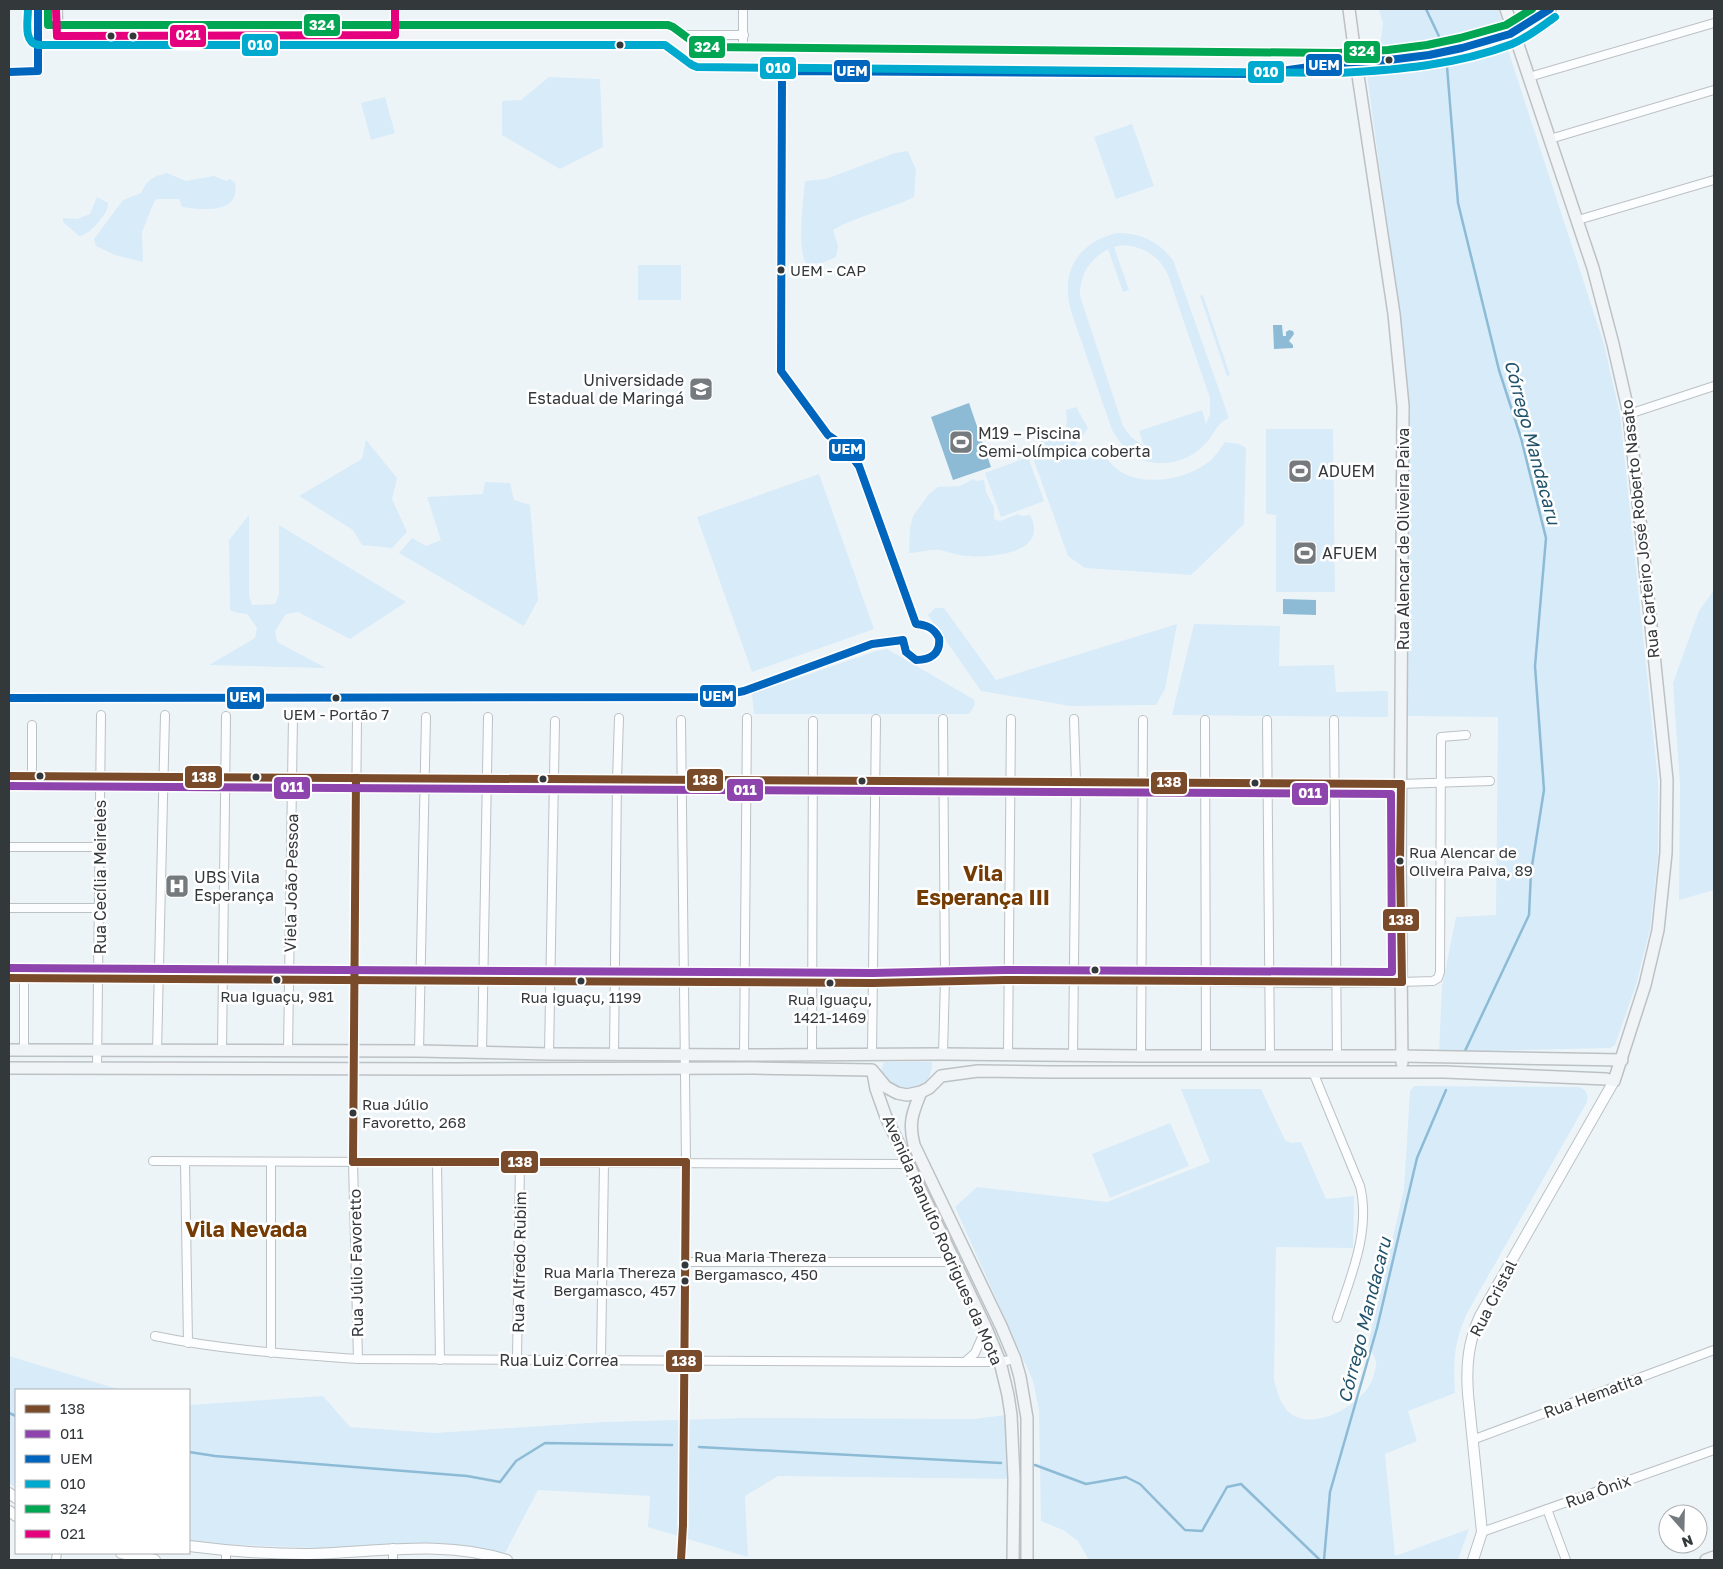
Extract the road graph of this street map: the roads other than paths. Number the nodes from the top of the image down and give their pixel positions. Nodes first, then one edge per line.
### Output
1 (38, 9) edge
2 (56, 9) edge
3 (395, 9) edge
4 (743, 9) edge
5 (1349, 9) edge
6 (1506, 9) edge
7 (1550, 9) edge
8 (1714, 23) edge
9 (1514, 32) junction
10 (395, 35) junction
11 (744, 35) junction
12 (57, 36) junction
13 (668, 36) junction
14 (743, 58) junction
15 (1356, 62) junction
16 (1529, 77) junction
17 (1714, 90) edge
18 (1550, 139) junction
19 (1714, 180) edge
20 (1578, 220) junction
21 (1714, 386) edge
22 (1630, 414) junction
23 (101, 715) dead end
24 (165, 715) dead end
25 (226, 716) dead end
26 (293, 716) dead end
27 (357, 717) dead end
28 (426, 717) dead end
29 (488, 718) dead end
30 (619, 718) dead end
31 (747, 718) dead end
32 (876, 719) dead end
33 (943, 719) dead end
34 (1012, 719) dead end
35 (1074, 719) dead end
36 (681, 720) dead end
37 (1143, 720) dead end
38 (1205, 720) dead end
39 (1267, 720) dead end
40 (1334, 720) dead end
41 (813, 721) dead end
42 (555, 722) dead end
43 (32, 725) dead end
44 (1466, 735) dead end
45 (9, 776) edge
46 (32, 776) junction
47 (100, 777) junction
48 (164, 777) junction
49 (225, 777) junction
50 (292, 778) junction
51 (356, 778) junction
52 (425, 779) junction
53 (487, 779) junction
54 (553, 779) junction
55 (617, 780) junction
56 (682, 780) junction
57 (747, 780) junction
58 (814, 781) junction
59 (876, 781) junction
60 (1490, 781) dead end
61 (943, 782) junction
62 (1010, 782) junction
63 (1076, 783) junction
64 (1144, 783) junction
65 (1440, 783) junction
66 (1206, 784) junction
67 (1267, 784) junction
68 (1334, 784) junction
69 (1401, 784) junction
70 (9, 846) edge
71 (100, 847) junction
72 (9, 908) edge
73 (99, 908) junction
74 (9, 978) edge
75 (24, 978) junction
76 (99, 979) junction
77 (159, 979) junction
78 (1008, 979) junction
79 (223, 980) junction
80 (289, 980) junction
81 (355, 980) junction
82 (945, 980) junction
83 (1074, 980) junction
84 (1141, 980) junction
85 (421, 981) junction
86 (483, 981) junction
87 (550, 981) junction
88 (614, 982) junction
89 (685, 982) junction
90 (744, 982) junction
91 (812, 982) junction
92 (1206, 982) junction
93 (1271, 982) junction
94 (1402, 982) junction
95 (873, 983) junction
96 (1336, 983) junction
97 (9, 1050) edge
98 (24, 1050) junction
99 (97, 1050) junction
100 (288, 1050) junction
101 (157, 1051) junction
102 (222, 1051) junction
103 (355, 1051) junction
104 (419, 1051) junction
105 (482, 1053) junction
106 (549, 1054) junction
107 (614, 1054) junction
108 (684, 1054) junction
109 (943, 1054) junction
110 (1008, 1054) junction
111 (744, 1055) junction
112 (812, 1055) junction
113 (872, 1055) junction
114 (1073, 1055) junction
115 (1141, 1056) junction
116 (1206, 1056) junction
117 (1270, 1056) junction
118 (1337, 1056) junction
119 (1402, 1056) junction
120 (1622, 1060) junction
121 (9, 1068) edge
122 (97, 1068) junction
123 (685, 1068) junction
124 (354, 1069) junction
125 (872, 1070) junction
126 (1314, 1072) junction
127 (1403, 1072) junction
128 (941, 1076) junction
129 (1614, 1082) junction
130 (921, 1092) junction
131 (153, 1161) dead end
132 (185, 1162) junction
133 (271, 1162) junction
134 (353, 1162) junction
135 (686, 1162) junction
136 (437, 1163) junction
137 (520, 1163) junction
138 (604, 1163) junction
139 (908, 1164) junction
140 (686, 1262) junction
141 (954, 1262) junction
142 (1337, 1318) dead end
143 (986, 1328) junction
144 (155, 1336) dead end
145 (188, 1343) junction
146 (1714, 1350) edge
147 (271, 1353) junction
148 (358, 1359) junction
149 (1015, 1359) junction
150 (440, 1360) junction
151 (517, 1360) junction
152 (601, 1360) junction
153 (685, 1360) junction
154 (965, 1362) junction
155 (1000, 1362) junction
156 (1472, 1440) junction
157 (1714, 1450) edge
158 (1546, 1510) junction
159 (1482, 1532) junction
160 (190, 1546) edge
161 (393, 1548) junction
162 (126, 1554) edge
163 (226, 1555) edge
164 (307, 1557) edge
165 (1714, 1557) edge
166 (148, 1558) edge
167 (393, 1560) edge
168 (507, 1560) edge
169 (681, 1560) edge
170 (1013, 1560) edge
171 (1027, 1560) edge
172 (1473, 1560) edge
173 (1566, 1560) edge
174 (1706, 1560) edge

1 - 12 main road
2 - 12 main road
3 - 10 street
4 - 11 street
5 - 15 main road, Rua Alencar de Oliveira Paiva
6 - 9 main road, Rua Carteiro José Roberto Nasato
7 - 9 main road
8 - 16 street
9 - 15 main road
9 - 16 main road, Rua Carteiro José Roberto Nasato
10 - 12 main road
10 - 13 main road
11 - 13 street
11 - 14 street
13 - 14 main road
14 - 15 main road
15 - 69 main road, Rua Alencar de Oliveira Paiva
16 - 18 main road, Rua Carteiro José Roberto Nasato
17 - 18 street
18 - 20 main road, Rua Carteiro José Roberto Nasato
19 - 20 street
20 - 22 main road, Rua Carteiro José Roberto Nasato
21 - 22 street
22 - 120 main road, Rua Carteiro José Roberto Nasato
23 - 47 street, Rua Cecília Meireles
24 - 48 street
25 - 49 street
26 - 50 street, Viela João Pessoa
27 - 51 street, Rua Júlio Favoretto
28 - 52 street
29 - 53 street
30 - 55 street
31 - 57 street
32 - 59 street
33 - 61 street
34 - 62 street
35 - 63 street
36 - 56 street
37 - 64 street
38 - 66 street
39 - 67 street
40 - 68 street
41 - 58 street
42 - 54 street
43 - 46 street
44 - 65 street
45 - 46 street
46 - 47 street
47 - 48 street
47 - 71 street, Rua Cecília Meireles
48 - 49 street
48 - 77 street
49 - 50 street
49 - 79 street
50 - 51 street
50 - 80 street, Viela João Pessoa
51 - 52 street
51 - 81 street, Rua Júlio Favoretto
52 - 53 street
52 - 85 street
53 - 54 street
53 - 86 street
54 - 55 street
54 - 87 street
55 - 56 street
55 - 88 street
56 - 57 street
56 - 89 street
57 - 58 street
57 - 90 street
58 - 59 street
58 - 91 street
59 - 61 street
59 - 95 street
60 - 65 street
61 - 62 street
61 - 82 street
62 - 63 street
62 - 78 street
63 - 64 street
63 - 83 street
64 - 66 street
64 - 84 street
65 - 69 street
65 - 94 street
66 - 67 street
66 - 92 street
67 - 68 street
67 - 93 street
68 - 69 street
68 - 96 street
69 - 94 main road, Rua Alencar de Oliveira Paiva
70 - 71 street
71 - 73 street, Rua Cecília Meireles
72 - 73 street
73 - 76 street, Rua Cecília Meireles
74 - 75 street
75 - 76 street
75 - 98 street
76 - 77 street
76 - 99 street, Rua Cecília Meireles
77 - 79 street
77 - 101 street
78 - 82 street
78 - 83 street
78 - 110 street
79 - 80 street
79 - 102 street
80 - 81 street
80 - 100 street, Viela João Pessoa
81 - 85 street
81 - 103 street, Rua Júlio Favoretto
82 - 95 street
82 - 109 street
83 - 84 street
83 - 114 street
84 - 92 street
84 - 115 street
85 - 86 street
85 - 104 street
86 - 87 street
86 - 105 street
87 - 88 street
87 - 106 street
88 - 89 street
88 - 107 street
89 - 90 street
89 - 108 street
90 - 91 street
90 - 111 street
91 - 95 street
91 - 112 street
92 - 93 street
92 - 116 street
93 - 96 street
93 - 117 street
94 - 96 street
94 - 119 main road, Rua Alencar de Oliveira Paiva
95 - 113 street
96 - 118 street
97 - 98 main road
98 - 99 main road
99 - 101 main road
99 - 122 street, Rua Cecília Meireles
100 - 102 main road
100 - 103 main road
101 - 102 main road
103 - 104 main road
103 - 124 street, Rua Júlio Favoretto
104 - 105 main road
105 - 106 main road
106 - 107 main road
107 - 108 main road
108 - 111 main road
108 - 123 street
109 - 110 main road
109 - 113 main road
109 - 128 main road
110 - 114 main road
111 - 112 main road
112 - 113 main road
113 - 125 main road, Avenida Ranulfo Rodrigues da Mota
114 - 115 main road
115 - 116 main road
116 - 117 main road
117 - 118 main road
118 - 119 main road
119 - 120 main road
119 - 127 main road, Rua Alencar de Oliveira Paiva
120 - 129 main road, Rua Cristal
121 - 122 main road
122 - 124 main road
123 - 124 main road
123 - 125 main road
123 - 135 street
124 - 134 street, Rua Júlio Favoretto
125 - 130 main road
125 - 139 main road, Avenida Ranulfo Rodrigues da Mota
126 - 127 main road
126 - 128 main road
126 - 142 street
127 - 129 main road
128 - 130 main road
129 - 156 street, Rua Cristal
130 - 149 main road, Avenida Ranulfo Rodrigues da Mota
131 - 132 street
132 - 133 street
132 - 145 street
133 - 134 street
133 - 147 street
134 - 136 street
134 - 148 street, Rua Júlio Favoretto
135 - 138 street
135 - 139 street
135 - 140 street
136 - 137 street
136 - 150 street
137 - 138 street
137 - 151 street, Rua Alfredo Rubim
138 - 152 street
139 - 141 main road, Avenida Ranulfo Rodrigues da Mota
140 - 141 street
140 - 153 street
141 - 143 main road, Avenida Ranulfo Rodrigues da Mota
143 - 154 street
143 - 155 main road, Avenida Ranulfo Rodrigues da Mota
144 - 145 street, Rua Luiz Correa
145 - 147 street, Rua Luiz Correa
146 - 156 street, Rua Hematita
147 - 148 street, Rua Luiz Correa
148 - 150 street, Rua Luiz Correa
149 - 155 street, Rua Luiz Correa
149 - 171 main road, Avenida Ranulfo Rodrigues da Mota
150 - 151 street, Rua Luiz Correa
151 - 152 street, Rua Luiz Correa
152 - 153 street, Rua Luiz Correa
153 - 154 street, Rua Luiz Correa
153 - 169 street
154 - 155 street, Rua Luiz Correa
155 - 170 main road, Avenida Ranulfo Rodrigues da Mota
156 - 159 street, Rua Cristal
157 - 158 street, Rua Ônix
158 - 159 street, Rua Ônix
158 - 173 street
159 - 172 street, Rua Cristal
160 - 163 street
161 - 164 street
161 - 167 street
161 - 168 street
162 - 166 street
163 - 164 street
165 - 174 main road

